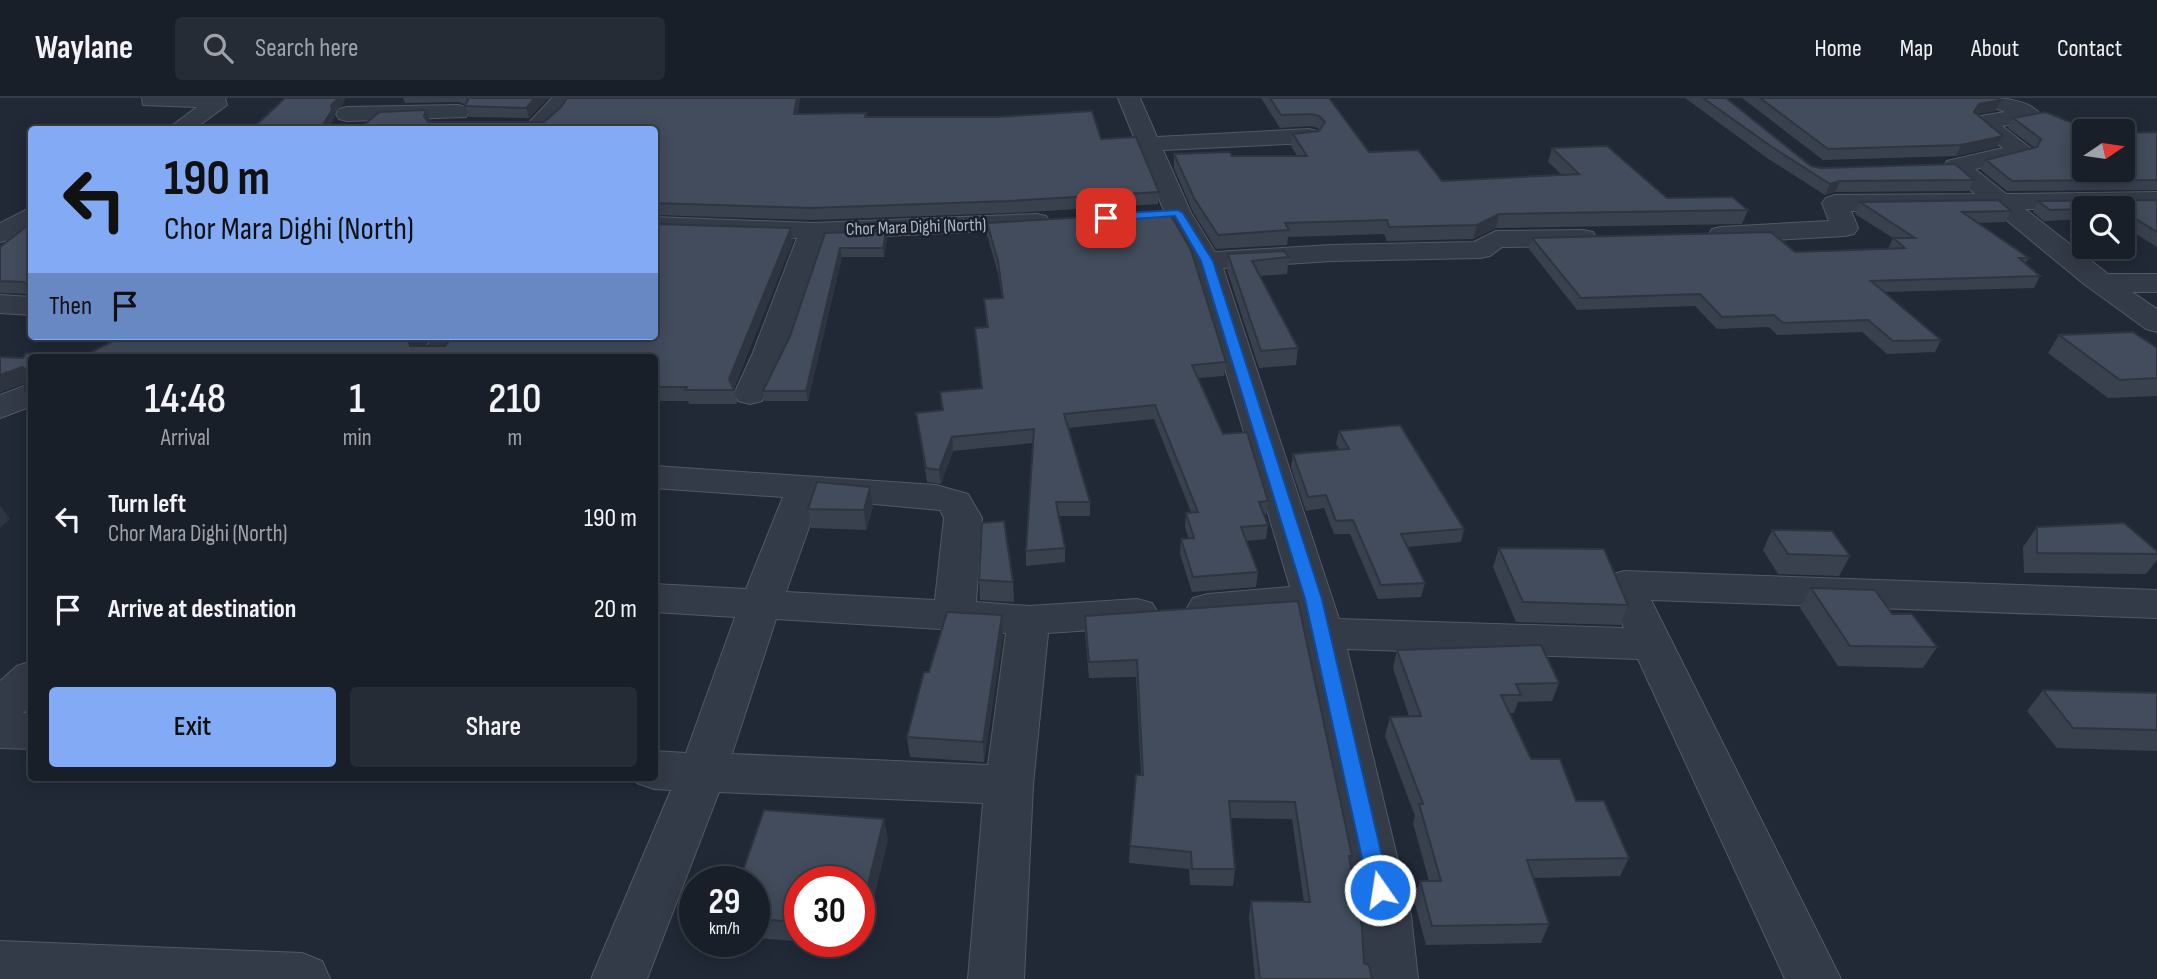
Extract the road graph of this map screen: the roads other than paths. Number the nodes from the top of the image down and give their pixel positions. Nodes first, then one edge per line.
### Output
1 (563, 98) edge
2 (1129, 98) edge
3 (1991, 98) edge
4 (151, 100) dead end
5 (347, 114) dead end
6 (450, 116) edge
7 (184, 126) edge
8 (478, 126) edge
9 (537, 126) edge
10 (1309, 136) edge
11 (1149, 145) junction
12 (2157, 200) edge
13 (1998, 201) junction
14 (28, 217) edge
15 (1062, 220) edge
16 (658, 225) edge
17 (813, 231) junction
18 (0, 234) edge
19 (1700, 235) edge
20 (1605, 237) edge
21 (1207, 261) junction
22 (2101, 283) junction
23 (2157, 283) edge
24 (0, 304) edge
25 (28, 306) edge
26 (2157, 323) edge
27 (448, 340) edge
28 (436, 354) edge
29 (750, 394) dead end
30 (28, 395) edge
31 (0, 408) edge
32 (658, 477) edge
33 (805, 487) junction
34 (658, 598) edge
35 (761, 603) junction
36 (2157, 604) edge
37 (954, 615) junction
38 (1317, 616) junction
39 (1029, 620) junction
40 (1652, 644) junction
41 (28, 681) edge
42 (0, 708) edge
43 (0, 730) edge
44 (28, 732) edge
45 (658, 770) edge
46 (702, 773) junction
47 (1009, 785) junction
48 (0, 966) edge
49 (302, 979) edge
50 (620, 979) edge
51 (996, 979) edge
52 (1390, 979) edge
53 (1813, 979) edge

1 - 9 street
2 - 11 street
3 - 13 street
4 - 7 street
5 - 6 street
6 - 8 street
10 - 11 street
11 - 21 street
12 - 13 street
13 - 19 street
13 - 22 street
14 - 18 street
15 - 17 street, Chor Mara Dighi (North)
16 - 17 street, Chor Mara Dighi (North)
17 - 29 street
20 - 21 street
21 - 38 street
22 - 23 street
22 - 26 street
24 - 25 street
27 - 28 street
30 - 31 street
32 - 33 street
33 - 35 street
33 - 37 street
34 - 35 street
35 - 37 street
35 - 46 street
36 - 40 street
37 - 39 street
38 - 39 street
38 - 40 street
38 - 52 street
39 - 47 street
40 - 53 street
41 - 42 street
43 - 44 street
45 - 46 street
46 - 47 street
46 - 50 street
47 - 51 street
48 - 49 street

